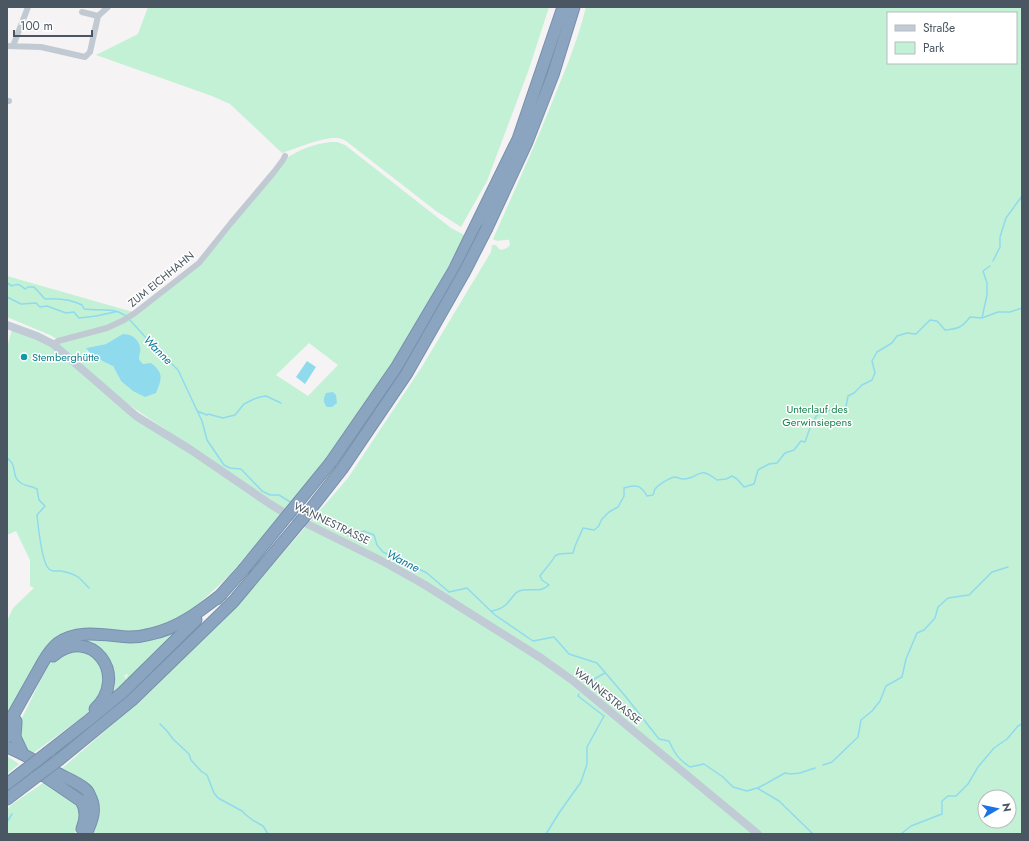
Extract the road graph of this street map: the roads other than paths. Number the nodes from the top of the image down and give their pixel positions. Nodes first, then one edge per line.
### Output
1 (28, 7) edge
2 (108, 7) edge
3 (563, 7) edge
4 (574, 7) edge
5 (82, 12) dead end
6 (98, 16) junction
7 (10, 46) edge
8 (285, 156) dead end
9 (482, 226) junction
10 (7, 325) edge
11 (53, 344) junction
12 (223, 593) junction
13 (11, 724) edge
14 (7, 737) edge
15 (61, 742) junction
16 (7, 749) edge
17 (23, 754) junction
18 (7, 784) edge
19 (23, 788) junction
20 (7, 800) edge
21 (7, 803) edge
22 (80, 834) edge
23 (86, 834) edge
24 (758, 834) edge

1 - 7 street
2 - 6 street
3 - 9 highway
4 - 9 highway
5 - 6 street
6 - 7 street
8 - 11 street, ZUM EICHHAHN
9 - 12 highway, bridge
9 - 19 highway, bridge
10 - 11 street, WANNESTRASSE
11 - 24 street, WANNESTRASSE
12 - 13 highway
12 - 15 highway
13 - 14 highway
13 - 15 highway
13 - 17 highway
15 - 18 highway, bridge
16 - 17 highway
16 - 22 highway
17 - 23 highway
19 - 20 highway
19 - 21 highway

